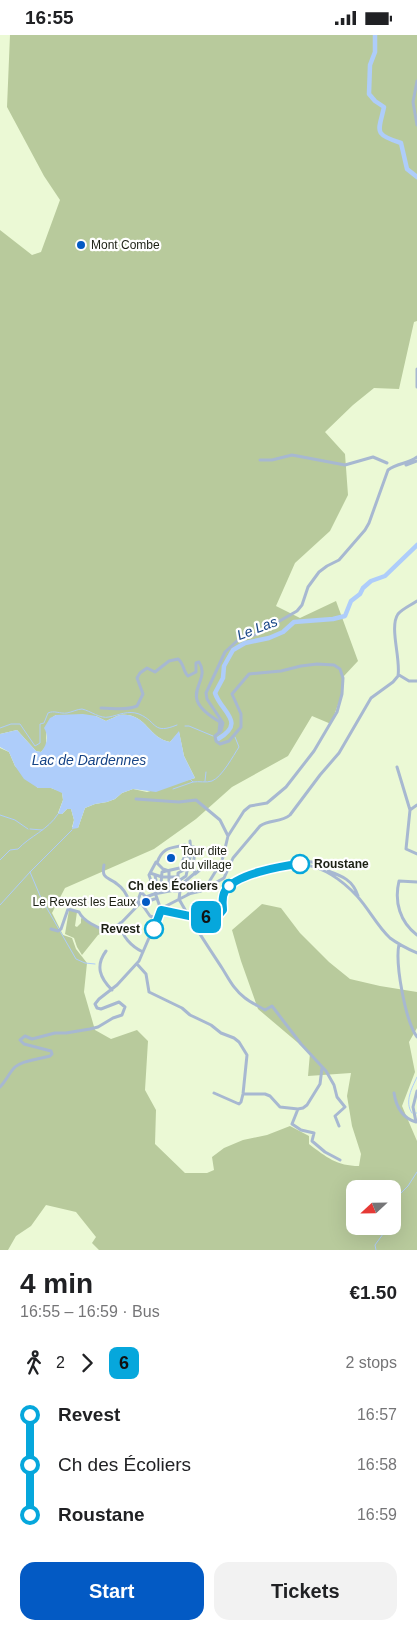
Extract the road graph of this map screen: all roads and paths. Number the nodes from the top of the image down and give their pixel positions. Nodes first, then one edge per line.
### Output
1 (417, 81) edge
2 (417, 125) edge
3 (417, 369) edge
4 (417, 387) edge
5 (417, 459) edge
6 (260, 460) dead end
7 (391, 468) junction
8 (417, 601) edge
9 (398, 675) junction
10 (417, 681) edge
11 (101, 708) dead end
12 (219, 733) junction
13 (397, 767) dead end
14 (136, 799) dead end
15 (417, 805) edge
16 (410, 810) junction
17 (228, 835) junction
18 (190, 841) dead end
19 (191, 848) junction
20 (417, 854) edge
21 (190, 857) junction
22 (159, 859) junction
23 (302, 861) dead end
24 (104, 865) dead end
25 (315, 865) junction
26 (201, 869) dead end
27 (169, 871) junction
28 (186, 871) junction
29 (152, 875) junction
30 (162, 877) junction
31 (169, 878) junction
32 (178, 879) junction
33 (417, 882) edge
34 (180, 887) junction
35 (160, 888) junction
36 (173, 891) junction
37 (188, 894) junction
38 (146, 897) junction
39 (358, 897) junction
40 (179, 899) junction
41 (149, 901) dead end
42 (140, 903) junction
43 (160, 909) junction
44 (188, 915) junction
45 (158, 919) junction
46 (121, 923) junction
47 (51, 929) dead end
48 (417, 935) edge
49 (399, 944) junction
50 (106, 951) dead end
51 (143, 952) junction
52 (417, 953) edge
53 (137, 964) junction
54 (112, 990) junction
55 (417, 1037) edge
56 (322, 1068) junction
57 (0, 1087) edge
58 (417, 1091) edge
59 (214, 1093) dead end
60 (394, 1093) dead end
61 (244, 1094) junction
62 (298, 1109) junction
63 (339, 1126) dead end
64 (340, 1160) dead end

1 - 2 street
3 - 4 street
5 - 7 street
6 - 7 street
7 - 12 street
8 - 9 street
9 - 10 street
9 - 37 street
11 - 12 street
12 - 17 street
13 - 16 street
14 - 17 street
15 - 16 street
16 - 20 street
17 - 37 street
18 - 19 street
19 - 21 street
19 - 22 street
19 - 28 street
21 - 28 street
21 - 28 street
22 - 27 street
22 - 29 street
23 - 25 street
24 - 42 street
25 - 39 street
25 - 39 street
25 - 44 street
26 - 28 street
27 - 28 street
27 - 30 street
27 - 31 street
28 - 32 street
28 - 32 street
28 - 34 street
29 - 30 street
29 - 35 street
30 - 31 street
30 - 35 street
31 - 32 street
31 - 35 street
32 - 35 street
33 - 48 street
34 - 35 street
34 - 36 street
35 - 36 street
35 - 38 street
35 - 41 street
35 - 43 street
36 - 40 street
37 - 40 street
38 - 42 street
38 - 42 street
39 - 49 street
40 - 43 street
40 - 44 street
42 - 45 street
42 - 46 street
43 - 44 street
43 - 45 street
44 - 56 street
45 - 51 street
46 - 47 street
46 - 51 street
49 - 52 street
49 - 55 street
50 - 54 street
51 - 53 street
53 - 54 street
53 - 61 street
54 - 57 street
56 - 62 street
56 - 63 street
58 - 60 street
59 - 61 street
61 - 62 street
62 - 64 street

